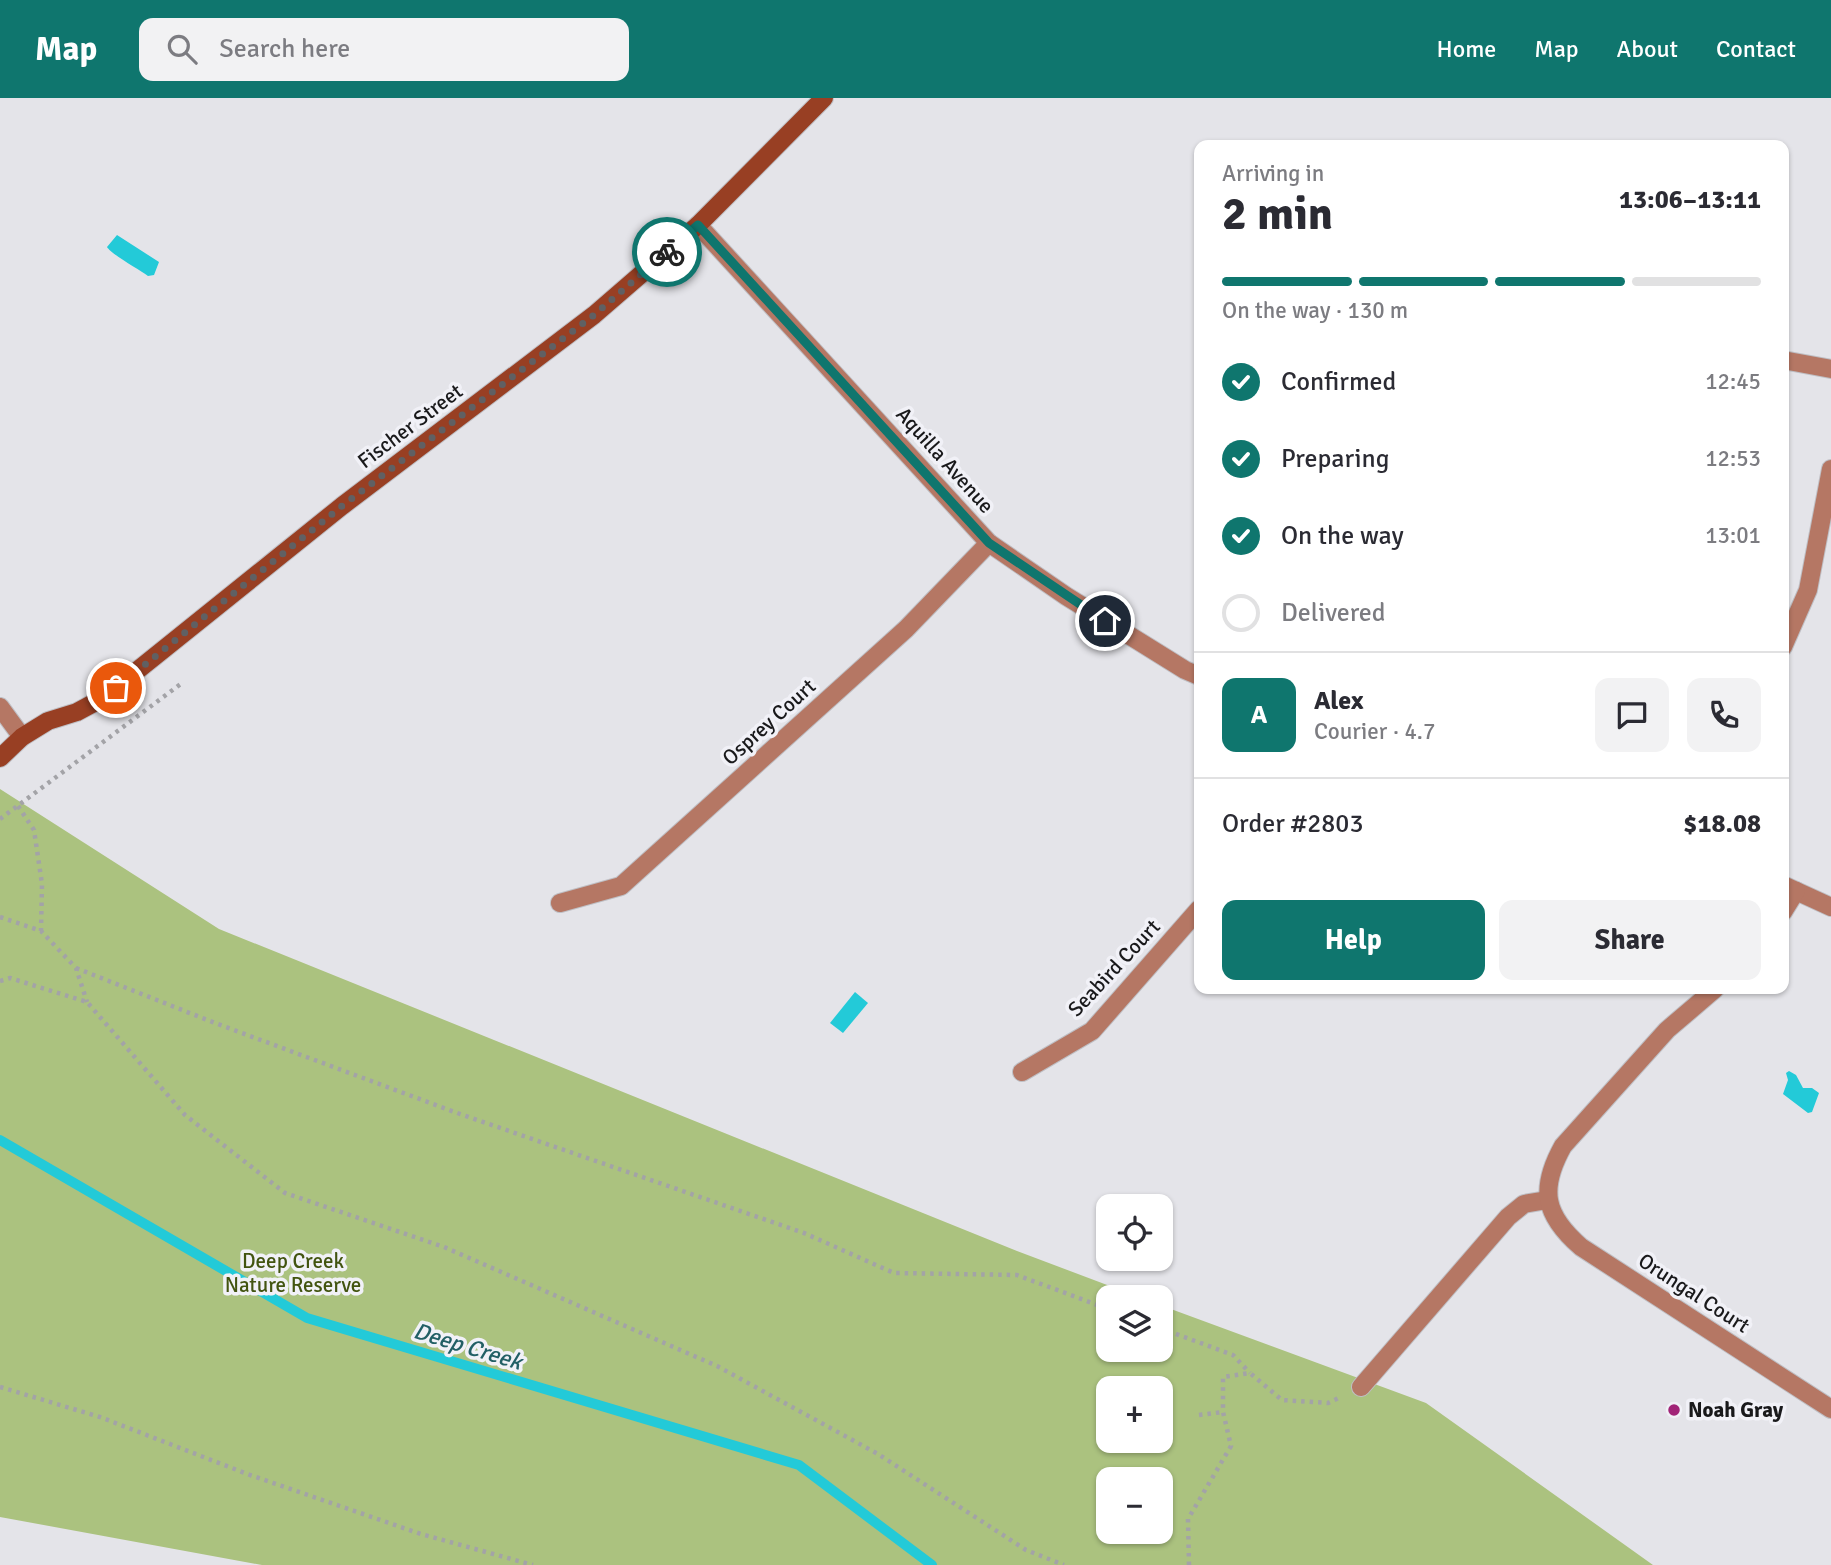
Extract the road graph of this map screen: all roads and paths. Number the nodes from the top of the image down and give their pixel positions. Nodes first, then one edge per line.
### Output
1 (824, 98) edge
2 (698, 225) junction
3 (1789, 361) edge
4 (1831, 369) edge
5 (1831, 468) edge
6 (989, 543) junction
7 (1789, 633) edge
8 (1194, 674) edge
9 (182, 683) dead end
10 (0, 707) edge
11 (22, 737) junction
12 (0, 758) edge
13 (18, 806) junction
14 (0, 819) edge
15 (1790, 888) edge
16 (560, 903) dead end
17 (1831, 907) edge
18 (1194, 915) edge
19 (0, 917) edge
20 (41, 931) junction
21 (76, 968) junction
22 (0, 981) edge
23 (1709, 994) edge
24 (87, 1002) junction
25 (1021, 1072) dead end
26 (1547, 1200) junction
27 (1096, 1305) edge
28 (1173, 1333) edge
29 (1250, 1373) junction
30 (0, 1387) edge
31 (1361, 1387) joint
32 (1831, 1409) edge
33 (1223, 1412) junction
34 (1199, 1415) dead end
35 (533, 1565) edge
36 (1064, 1565) edge
37 (1189, 1565) edge

1 - 2 street, Fischer Street
2 - 6 street, Aquilla Avenue
2 - 11 street, Fischer Street
3 - 4 street
5 - 7 street
6 - 8 street, Aquilla Avenue
6 - 16 street, Osprey Court
9 - 13 path
10 - 11 street
11 - 12 street, Fischer Street
13 - 14 path
13 - 20 path
15 - 17 street
18 - 25 street, Seabird Court
19 - 20 path
20 - 21 path
21 - 24 path
21 - 27 path
22 - 24 path
23 - 26 street
24 - 36 path
26 - 31 street
26 - 32 street, Orungal Court
28 - 29 path
29 - 31 path
29 - 33 path
30 - 35 path
33 - 34 path
33 - 37 path

